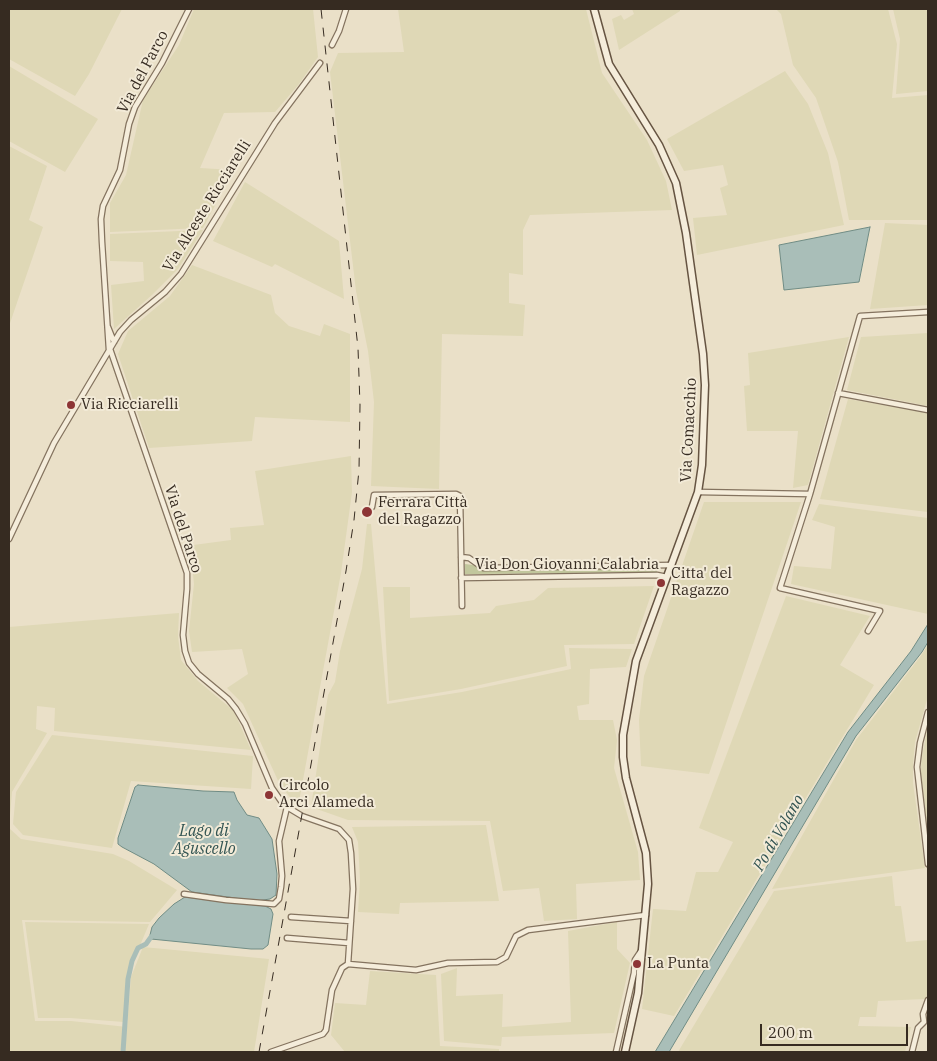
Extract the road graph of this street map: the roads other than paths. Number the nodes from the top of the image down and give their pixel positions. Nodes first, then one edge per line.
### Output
1 (189, 9) edge
2 (346, 9) edge
3 (594, 9) edge
4 (332, 45) dead end
5 (320, 63) dead end
6 (928, 312) edge
7 (108, 325) junction
8 (108, 334) junction
9 (114, 342) junction
10 (109, 350) junction
11 (838, 393) junction
12 (928, 410) edge
13 (698, 492) junction
14 (810, 494) junction
15 (372, 507) dead end
16 (9, 539) edge
17 (461, 557) junction
18 (672, 565) junction
19 (668, 577) junction
20 (461, 578) junction
21 (462, 606) dead end
22 (868, 631) dead end
23 (928, 715) edge
24 (287, 807) junction
25 (928, 864) edge
26 (184, 894) dead end
27 (646, 915) junction
28 (291, 917) dead end
29 (351, 921) junction
30 (287, 938) dead end
31 (349, 943) junction
32 (643, 950) junction
33 (348, 964) junction
34 (928, 1000) edge
35 (926, 1022) edge
36 (271, 1052) edge
37 (616, 1052) edge
38 (625, 1052) edge
39 (912, 1052) edge

1 - 7 street, Via del Parco
2 - 4 street
3 - 13 main road, Via Comacchio
5 - 9 street, Via Alceste Ricciarelli
6 - 11 street
7 - 8 street, Via del Parco
7 - 9 street, Via del Parco
8 - 9 street
8 - 10 street, Via del Parco
9 - 10 street, Via Alceste Ricciarelli
10 - 16 street, Via Alceste Ricciarelli
10 - 24 street, Via del Parco
11 - 12 street
11 - 14 street
13 - 14 street
13 - 18 main road, Via Comacchio
14 - 22 street
15 - 17 street
17 - 18 street, Via Don Giovanni Calabria
17 - 20 street, Via Don Giovanni Calabria
18 - 19 main road, Via Comacchio
19 - 20 street, Via Don Giovanni Calabria
19 - 27 main road, Via Comacchio
20 - 21 street
23 - 25 street
24 - 26 street
24 - 29 street, Via del Parco
27 - 32 main road, Via Comacchio
27 - 33 street
28 - 29 street
29 - 31 street, Via del Parco
30 - 31 street
31 - 33 street, Via del Parco
32 - 37 street, Via Comacchio
32 - 38 main road, Via Comacchio
33 - 36 street
34 - 35 street
35 - 39 street

